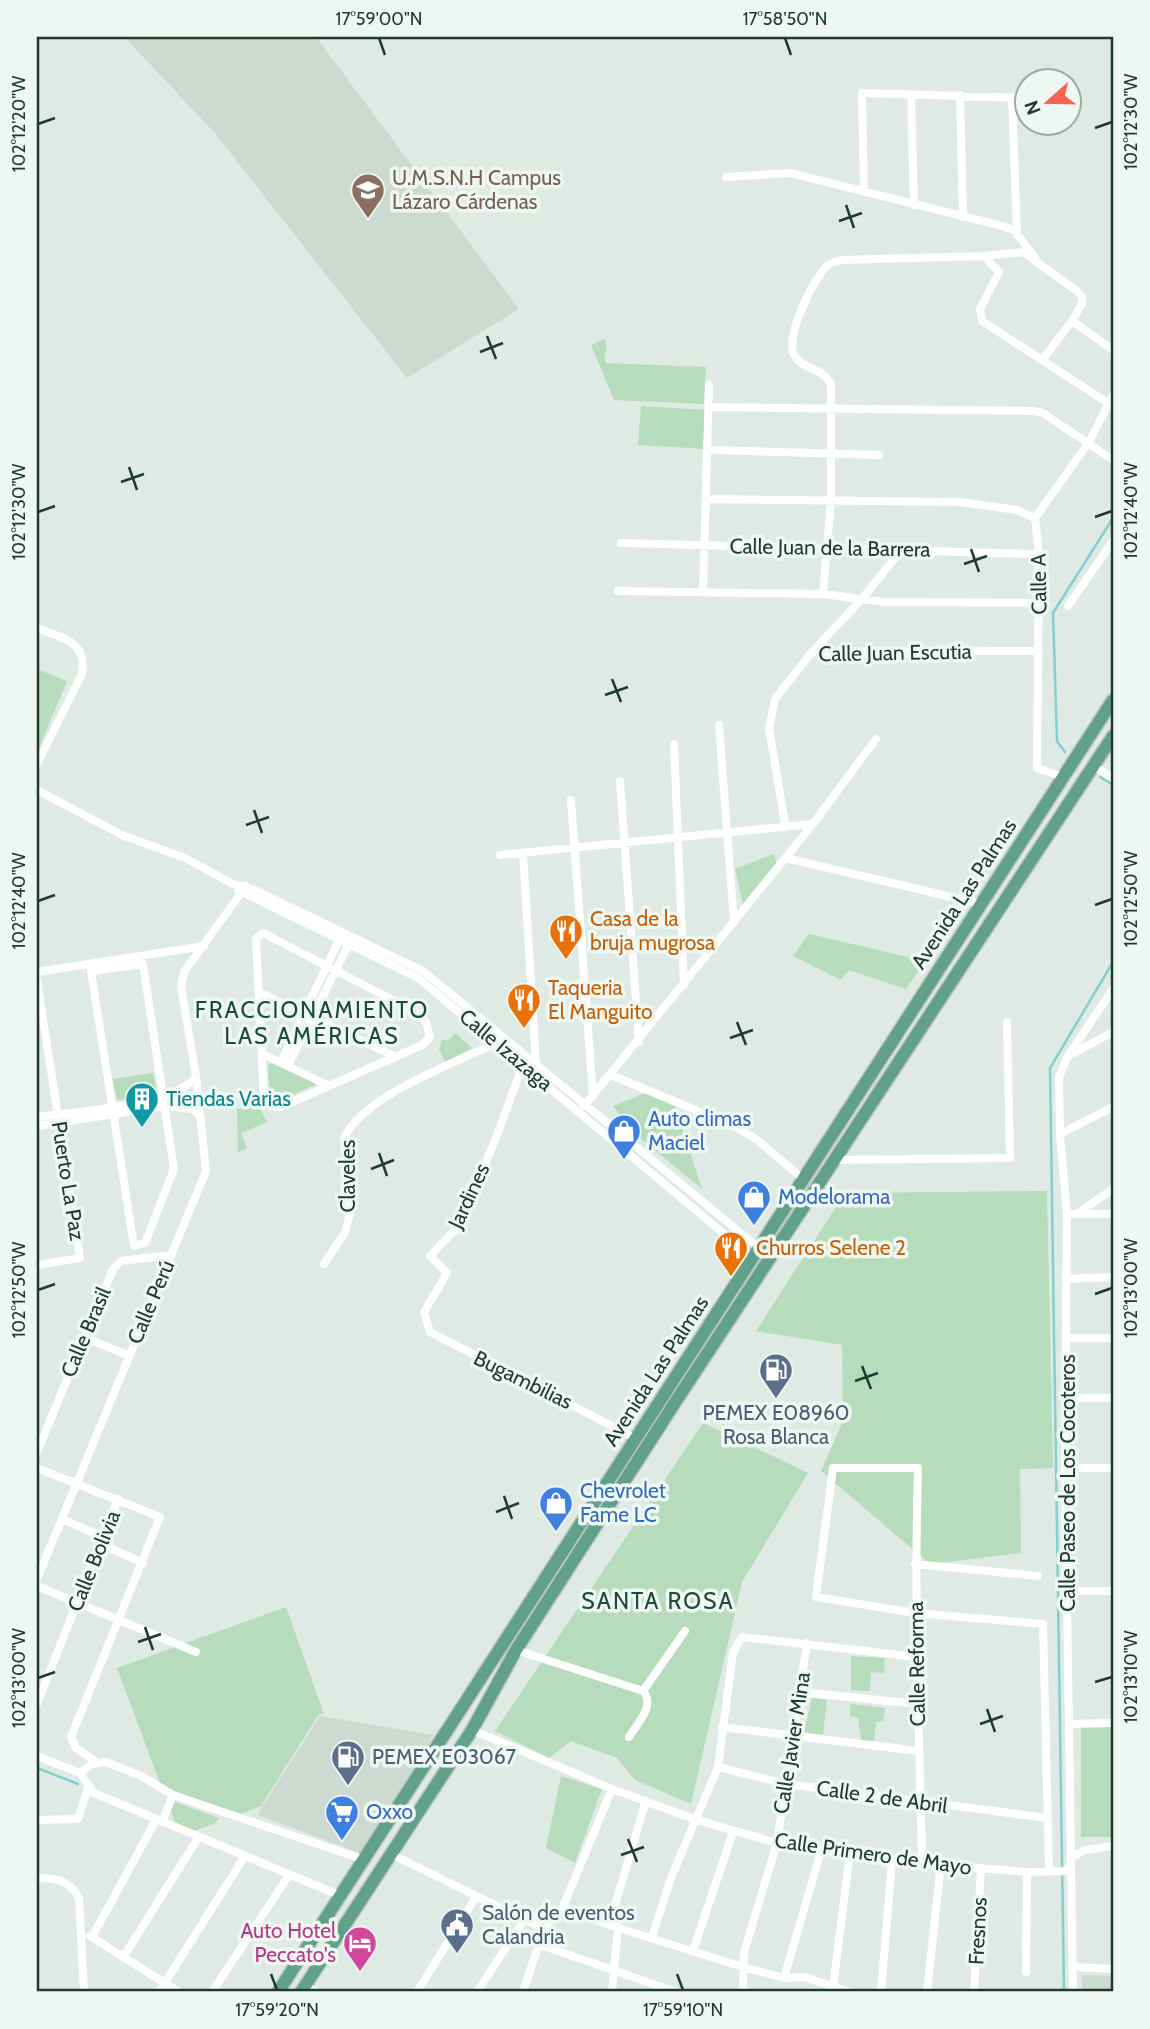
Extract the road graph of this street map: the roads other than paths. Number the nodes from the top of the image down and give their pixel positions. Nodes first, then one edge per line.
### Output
1 (911, 95) junction
2 (960, 95) junction
3 (1013, 98) joint
4 (726, 177) dead end
5 (864, 192) junction
6 (914, 205) junction
7 (962, 217) junction
8 (1017, 233) junction
9 (984, 256) junction
10 (1041, 266) junction
11 (1072, 321) junction
12 (1113, 350) edge
13 (1043, 359) junction
14 (709, 385) dead end
15 (1110, 399) edge
16 (832, 406) junction
17 (709, 407) junction
18 (1089, 442) junction
19 (709, 450) junction
20 (829, 454) junction
21 (879, 455) dead end
22 (1113, 460) edge
23 (706, 499) junction
24 (831, 500) junction
25 (1035, 518) junction
26 (1113, 541) edge
27 (621, 543) dead end
28 (704, 545) junction
29 (826, 547) junction
30 (902, 549) junction
31 (1039, 554) junction
32 (618, 591) dead end
33 (703, 592) junction
34 (823, 594) junction
35 (861, 600) junction
36 (1039, 603) junction
37 (1068, 606) dead end
38 (37, 628) edge
39 (1039, 651) junction
40 (812, 652) junction
41 (1113, 699) edge
42 (719, 725) dead end
43 (1113, 736) edge
44 (876, 739) dead end
45 (674, 744) dead end
46 (37, 764) edge
47 (1091, 765) junction
48 (1063, 777) junction
49 (1113, 778) edge
50 (620, 781) dead end
51 (37, 789) edge
52 (571, 800) dead end
53 (785, 824) junction
54 (813, 824) junction
55 (726, 833) junction
56 (680, 838) junction
57 (626, 842) junction
58 (577, 848) junction
59 (523, 853) junction
60 (500, 855) dead end
61 (786, 858) junction
62 (243, 890) junction
63 (981, 904) junction
64 (734, 923) junction
65 (341, 936) junction
66 (351, 940) junction
67 (204, 946) junction
68 (332, 968) junction
69 (37, 972) edge
70 (37, 980) edge
71 (684, 985) junction
72 (1113, 989) edge
73 (259, 992) junction
74 (308, 1015) junction
75 (1007, 1022) dead end
76 (1113, 1032) edge
77 (639, 1041) junction
78 (498, 1042) junction
79 (263, 1054) junction
80 (394, 1056) junction
81 (1068, 1056) junction
82 (536, 1063) junction
83 (285, 1064) junction
84 (523, 1064) junction
85 (536, 1075) junction
86 (611, 1075) junction
87 (197, 1077) junction
88 (327, 1085) junction
89 (593, 1096) junction
90 (164, 1102) junction
91 (586, 1104) junction
92 (1113, 1107) edge
93 (112, 1110) junction
94 (579, 1112) junction
95 (201, 1117) junction
96 (37, 1118) edge
97 (58, 1118) junction
98 (37, 1126) edge
99 (1060, 1134) junction
100 (834, 1160) junction
101 (803, 1179) junction
102 (1113, 1189) edge
103 (1078, 1213) junction
104 (1067, 1214) junction
105 (1113, 1214) edge
106 (756, 1253) junction
107 (171, 1255) junction
108 (324, 1264) dead end
109 (37, 1265) edge
110 (1113, 1277) edge
111 (1066, 1279) junction
112 (424, 1312) joint
113 (83, 1337) junction
114 (1067, 1338) junction
115 (1113, 1338) edge
116 (128, 1355) junction
117 (1068, 1398) junction
118 (1113, 1398) edge
119 (635, 1438) junction
120 (37, 1452) edge
121 (37, 1468) edge
122 (1065, 1468) junction
123 (1113, 1468) edge
124 (75, 1483) junction
125 (118, 1499) junction
126 (62, 1519) junction
127 (102, 1541) junction
128 (143, 1563) junction
129 (915, 1564) junction
130 (1038, 1576) dead end
131 (37, 1579) edge
132 (37, 1586) edge
133 (1068, 1591) junction
134 (1113, 1591) edge
135 (78, 1602) junction
136 (916, 1613) junction
137 (120, 1619) junction
138 (685, 1631) dead end
139 (807, 1643) junction
140 (516, 1650) junction
141 (196, 1652) dead end
142 (917, 1657) junction
143 (643, 1690) junction
144 (800, 1692) junction
145 (37, 1704) edge
146 (918, 1704) junction
147 (1113, 1723) edge
148 (1070, 1724) junction
149 (722, 1727) junction
150 (472, 1730) junction
151 (793, 1736) junction
152 (629, 1737) dead end
153 (919, 1751) junction
154 (37, 1756) edge
155 (99, 1763) junction
156 (718, 1767) junction
157 (80, 1773) junction
158 (786, 1784) junction
159 (88, 1788) junction
160 (612, 1789) junction
161 (173, 1795) junction
162 (646, 1801) junction
163 (921, 1803) junction
164 (1048, 1818) junction
165 (694, 1819) junction
166 (37, 1820) edge
167 (159, 1821) junction
168 (733, 1832) junction
169 (198, 1838) junction
170 (777, 1843) junction
171 (1113, 1846) edge
172 (821, 1851) junction
173 (849, 1853) junction
174 (391, 1854) junction
175 (246, 1856) junction
176 (1072, 1857) junction
177 (362, 1859) junction
178 (892, 1861) junction
179 (922, 1861) junction
180 (940, 1863) junction
181 (981, 1869) junction
182 (1053, 1871) junction
183 (1027, 1872) junction
184 (289, 1875) junction
185 (37, 1878) edge
186 (339, 1895) junction
187 (476, 1897) junction
188 (563, 1907) junction
189 (524, 1920) junction
190 (614, 1926) junction
191 (544, 1929) junction
192 (83, 1933) junction
193 (92, 1937) junction
194 (652, 1937) junction
195 (538, 1944) junction
196 (693, 1951) junction
197 (124, 1956) junction
198 (1072, 1967) junction
199 (746, 1968) junction
200 (1113, 1969) edge
201 (613, 1972) junction
202 (1026, 1972) dead end
203 (784, 1978) junction
204 (166, 1982) junction
205 (833, 1987) junction
206 (308, 1990) edge
207 (526, 1991) edge
208 (84, 1992) edge
209 (159, 1992) edge
210 (179, 1992) edge
211 (212, 1992) edge
212 (278, 1992) edge
213 (417, 1992) edge
214 (477, 1992) edge
215 (612, 1992) edge
216 (676, 1992) edge
217 (743, 1992) edge
218 (850, 1992) edge
219 (881, 1992) edge
220 (927, 1992) edge
221 (974, 1992) edge
222 (1073, 1992) edge

1 - 2 street
1 - 5 street
1 - 6 street
2 - 3 street
2 - 7 street
3 - 8 street
4 - 5 street
5 - 6 street
6 - 7 street
7 - 8 street
8 - 10 street
9 - 10 street
9 - 13 street
9 - 16 street
10 - 11 street
11 - 12 street
11 - 13 street
13 - 15 street
14 - 17 street
15 - 18 street
16 - 17 street
16 - 18 street
16 - 20 street
17 - 19 street
18 - 22 street
18 - 25 street
19 - 20 street
19 - 23 street
20 - 21 street
20 - 24 street
23 - 24 street
23 - 28 street
24 - 25 street
24 - 29 street
25 - 31 street, Calle A
26 - 37 street
27 - 28 street, Calle Juan de la Barrera
28 - 29 street, Calle Juan de la Barrera
28 - 33 street
29 - 30 street, Calle Juan de la Barrera
29 - 34 street
30 - 31 street, Calle Juan de la Barrera
30 - 35 street
31 - 36 street, Calle A
32 - 33 street
33 - 34 street
34 - 35 street
35 - 36 street
35 - 40 street
36 - 39 street, Calle A
38 - 46 street
39 - 40 street, Calle Juan Escutia
39 - 48 street, Calle A
40 - 53 street, Calle Juan Escutia
41 - 48 main road, Avenida Las Palmas
42 - 55 street
43 - 47 main road, Avenida Las Palmas
44 - 54 street
45 - 56 street
47 - 49 street
47 - 100 main road, Avenida Las Palmas
48 - 63 main road, Avenida Las Palmas
50 - 57 street
51 - 62 street, Calle Izazaga
52 - 58 street
53 - 54 street
53 - 55 street
54 - 61 street
55 - 56 street
55 - 64 street
56 - 57 street
56 - 71 street
57 - 58 street
57 - 77 street
58 - 59 street
58 - 89 street
59 - 60 street
59 - 82 street
61 - 63 street
61 - 64 street
62 - 65 street, Calle Izazaga
62 - 67 street, Calle Perú
63 - 101 main road, Avenida Las Palmas
64 - 71 street
65 - 66 street, Calle Izazaga
65 - 68 street
66 - 68 street
66 - 78 street, Calle Izazaga
66 - 82 street, Calle Izazaga
67 - 69 street
67 - 87 street, Calle Perú
68 - 73 street
68 - 74 street
68 - 80 street
70 - 97 street, Puerto La Paz
71 - 77 street
72 - 81 street, Calle Paseo de Los Cocoteros
73 - 74 street
73 - 79 street
74 - 80 street
74 - 83 street
75 - 100 street
76 - 81 street
77 - 86 street
78 - 84 street, Calle Izazaga
78 - 108 street, Claveles
79 - 83 street
79 - 88 street
80 - 88 street
81 - 99 street, Calle Paseo de Los Cocoteros
82 - 85 street
82 - 91 street, Calle Izazaga
83 - 88 street
84 - 85 street, Calle Izazaga
84 - 112 street, Jardines
85 - 94 street, Calle Izazaga
86 - 89 street
86 - 101 street
87 - 90 street
87 - 95 street, Calle Perú
89 - 91 street
90 - 93 street
90 - 93 street
90 - 93 street
90 - 95 street
91 - 94 street
91 - 106 street, Calle Izazaga
92 - 99 street
93 - 97 street
94 - 106 street, Calle Izazaga
95 - 107 street, Calle Perú
96 - 97 street
97 - 98 street
97 - 109 street, Puerto La Paz
99 - 104 street, Calle Paseo de Los Cocoteros
100 - 140 main road, Avenida Las Palmas
101 - 106 main road, Avenida Las Palmas
102 - 103 street
103 - 104 street
103 - 105 street
104 - 111 street, Calle Paseo de Los Cocoteros
106 - 119 main road, Avenida Las Palmas
107 - 113 street, Calle Brasil
107 - 116 street, Calle Perú
110 - 111 street
111 - 114 street, Calle Paseo de Los Cocoteros
112 - 119 street, Bugambilias
113 - 116 street
113 - 120 street, Calle Brasil
114 - 115 street
114 - 117 street, Calle Paseo de Los Cocoteros
116 - 124 street, Calle Perú
117 - 118 street
117 - 122 street, Calle Paseo de Los Cocoteros
119 - 177 main road, Avenida Las Palmas
121 - 124 street, Calle Bolivia
122 - 123 street
122 - 133 street, Calle Paseo de Los Cocoteros
124 - 125 street, Calle Bolivia
124 - 126 street, Calle Perú
125 - 127 street, Calle Bolivia
125 - 128 street
126 - 127 street
126 - 131 street, Calle Perú
127 - 128 street
127 - 135 street, Calle Bolivia
128 - 137 street
129 - 130 street
129 - 136 street, Calle Reforma
129 - 136 street, Calle Reforma
132 - 135 street
133 - 134 street
133 - 148 street, Calle Paseo de Los Cocoteros
135 - 137 street
135 - 145 street, Calle Bolivia
136 - 142 street, Calle Reforma
136 - 164 street
137 - 141 street
137 - 155 street
138 - 143 street
139 - 142 street
139 - 144 street, Calle Javier Mina
139 - 149 street
140 - 143 street
140 - 150 main road, Avenida Las Palmas
142 - 146 street, Calle Reforma
143 - 152 street
144 - 146 street
144 - 151 street, Calle Javier Mina
146 - 153 street, Calle Reforma
147 - 148 street
148 - 176 street, Calle Paseo de Los Cocoteros
149 - 151 street
149 - 156 street
150 - 160 street, Calle Primero de Mayo
150 - 174 main road, Avenida Las Palmas
151 - 153 street
151 - 158 street, Calle Javier Mina
153 - 163 street, Calle Reforma
154 - 157 street
155 - 157 street
155 - 161 street
156 - 158 street, Calle 2 de Abril
156 - 165 street
157 - 159 street
158 - 163 street, Calle 2 de Abril
158 - 170 street, Calle Javier Mina
159 - 166 street
159 - 167 street
160 - 162 street, Calle Primero de Mayo
160 - 188 street
161 - 167 street
161 - 177 street
162 - 165 street, Calle Primero de Mayo
162 - 190 street
163 - 164 street, Calle 2 de Abril
163 - 179 street, Calle Reforma
164 - 182 street
165 - 168 street, Calle Primero de Mayo
165 - 194 street
167 - 169 street
167 - 193 street
168 - 170 street, Calle Primero de Mayo
168 - 196 street
169 - 175 street
169 - 197 street
170 - 172 street, Calle Primero de Mayo
170 - 199 street, Calle Javier Mina
171 - 176 street
172 - 173 street, Calle Primero de Mayo
172 - 203 street
173 - 178 street, Calle Primero de Mayo
173 - 205 street
174 - 187 street
174 - 206 main road, Avenida Las Palmas
175 - 184 street
175 - 204 street
176 - 182 street, Calle Primero de Mayo
176 - 198 street, Calle Paseo de Los Cocoteros
177 - 186 main road, Avenida Las Palmas
178 - 179 street, Calle Primero de Mayo
178 - 219 street
179 - 180 street, Calle Primero de Mayo
180 - 181 street, Calle Primero de Mayo
180 - 220 street
181 - 183 street, Calle Primero de Mayo
181 - 221 street, Fresnos
182 - 183 street, Calle Primero de Mayo
183 - 202 street
184 - 186 street
184 - 211 street
185 - 192 street
186 - 212 main road, Avenida Las Palmas
187 - 189 street
187 - 213 street
188 - 190 street
188 - 191 street
189 - 191 street
189 - 214 street
190 - 194 street
190 - 201 street
191 - 195 street
192 - 193 street
192 - 208 street
193 - 197 street
194 - 196 street
195 - 201 street
195 - 207 street
196 - 199 street
197 - 204 street
198 - 200 street
198 - 222 street, Calle Paseo de Los Cocoteros
199 - 203 street
199 - 217 street, Calle Javier Mina
201 - 215 street
201 - 216 street
203 - 205 street
204 - 209 street
204 - 210 street
205 - 218 street

